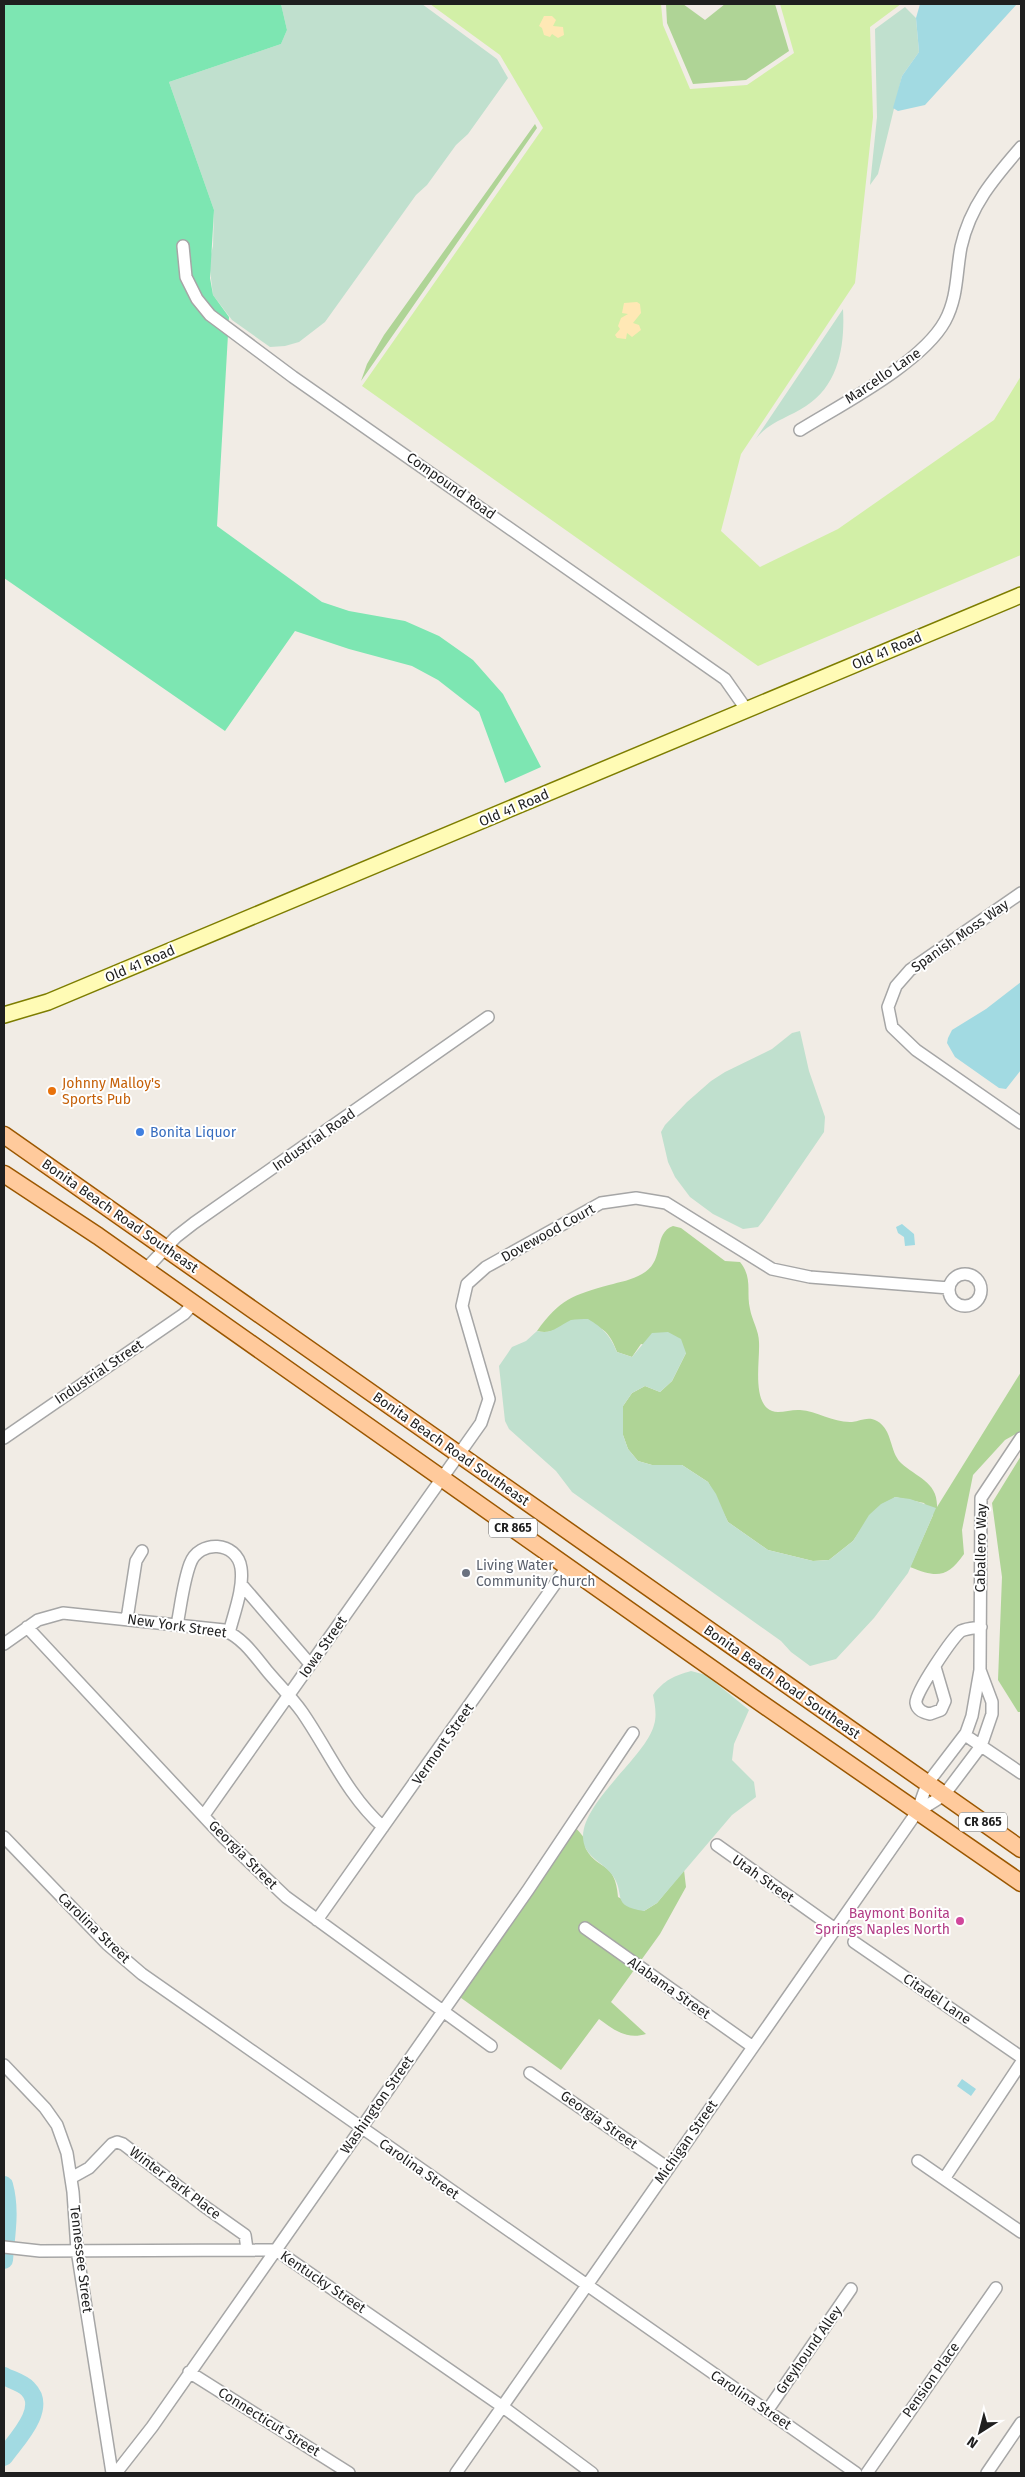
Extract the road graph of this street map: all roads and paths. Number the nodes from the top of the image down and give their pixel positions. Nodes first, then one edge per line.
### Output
1 (1021, 147) edge
2 (183, 246) dead end
3 (800, 430) dead end
4 (1021, 595) edge
5 (746, 709) junction
6 (1021, 893) edge
7 (48, 1002) junction
8 (4, 1015) edge
9 (488, 1017) dead end
10 (4, 1027) edge
11 (1021, 1123) edge
12 (4, 1135) edge
13 (4, 1174) edge
14 (166, 1248) junction
15 (146, 1270) junction
16 (948, 1288) dead end
17 (193, 1304) junction
18 (4, 1438) edge
19 (1021, 1438) edge
20 (458, 1454) junction
21 (442, 1478) junction
22 (142, 1552) dead end
23 (567, 1567) junction
24 (241, 1584) junction
25 (127, 1619) junction
26 (177, 1625) junction
27 (27, 1627) junction
28 (980, 1628) junction
29 (229, 1633) junction
30 (4, 1644) edge
31 (310, 1664) junction
32 (935, 1667) dead end
33 (980, 1670) junction
34 (288, 1694) junction
35 (633, 1734) dead end
36 (965, 1735) junction
37 (981, 1746) junction
38 (1021, 1773) edge
39 (927, 1784) junction
40 (944, 1795) junction
41 (917, 1812) junction
42 (204, 1815) junction
43 (384, 1827) junction
44 (4, 1837) edge
45 (717, 1845) dead end
46 (1021, 1848) edge
47 (1021, 1883) edge
48 (317, 1920) junction
49 (585, 1928) dead end
50 (835, 1929) junction
51 (854, 1942) dead end
52 (442, 2011) junction
53 (491, 2046) dead end
54 (753, 2047) junction
55 (1021, 2057) edge
56 (1021, 2063) edge
57 (4, 2065) edge
58 (530, 2073) dead end
59 (361, 2128) junction
60 (918, 2161) dead end
61 (668, 2168) junction
62 (71, 2178) junction
63 (944, 2179) junction
64 (1021, 2232) edge
65 (4, 2247) edge
66 (247, 2249) junction
67 (77, 2250) junction
68 (276, 2250) junction
69 (587, 2285) junction
70 (996, 2288) dead end
71 (851, 2289) dead end
72 (189, 2372) junction
73 (503, 2406) junction
74 (767, 2411) junction
75 (1021, 2422) edge
76 (112, 2473) edge
77 (116, 2473) edge
78 (350, 2473) edge
79 (456, 2473) edge
80 (592, 2473) edge
81 (856, 2473) edge
82 (867, 2473) edge
83 (987, 2473) edge

1 - 3 street, Marcello Lane
2 - 5 street, Compound Road
4 - 5 street, Old 41 Road
5 - 7 street, Old 41 Road
6 - 11 street, Spanish Moss Way
7 - 8 street, Old 41 Road
7 - 10 street
9 - 14 street, Industrial Road
12 - 14 main road, Bonita Beach Road Southeast / CR 865
13 - 15 main road, Bonita Beach Road Southeast / CR 865
14 - 15 street, Industrial Road
14 - 20 main road, Bonita Beach Road Southeast / CR 865
15 - 17 main road, Bonita Beach Road Southeast / CR 865
16 - 20 street, Dovewood Court
17 - 18 street, Industrial Street
17 - 21 main road, Bonita Beach Road Southeast / CR 865
19 - 28 street, Caballero Way
20 - 21 street, Dovewood Court
20 - 39 main road, Bonita Beach Road Southeast / CR 865
21 - 23 main road, Bonita Beach Road Southeast / CR 865
21 - 31 street, Iowa Street
22 - 25 street
23 - 41 main road, Bonita Beach Road Southeast / CR 865
23 - 43 street, Vermont Street
24 - 26 street
24 - 29 street
24 - 31 street
25 - 26 street, New York Street
25 - 27 street, New York Street
26 - 29 street, New York Street
27 - 30 street, New York Street
27 - 42 street, Georgia Street
28 - 32 street
28 - 33 street, Caballero Way
29 - 34 street, New York Street
31 - 34 street, Iowa Street
33 - 36 street, Caballero Way
33 - 37 street, Caballero Way
34 - 42 street, Iowa Street
34 - 43 street, New York Street
35 - 52 street, Washington Street
36 - 37 street
36 - 39 street, Caballero Way
37 - 38 street
37 - 40 street, Caballero Way
39 - 40 main road, Bonita Beach Road Southeast / CR 865
39 - 41 street, Caballero Way
40 - 41 street, Caballero Way
40 - 46 main road, Bonita Beach Road Southeast / CR 865
41 - 47 main road, Bonita Beach Road Southeast / CR 865
41 - 50 street, Michigan Street
42 - 48 street, Georgia Street
43 - 48 street, Vermont Street
44 - 59 street, Carolina Street
45 - 50 street, Utah Street
48 - 52 street, Georgia Street
49 - 54 street, Alabama Street
50 - 54 street, Michigan Street
51 - 55 street, Citadel Lane
52 - 53 street, Georgia Street
52 - 59 street, Washington Street
54 - 61 street, Michigan Street
56 - 63 street
57 - 62 street, Tennessee Street
58 - 61 street, Georgia Street
59 - 68 street, Washington Street
59 - 69 street, Carolina Street
60 - 63 street
61 - 69 street, Michigan Street
62 - 66 street, Winter Park Place
62 - 67 street, Tennessee Street
63 - 64 street
65 - 67 street, Kentucky Street
66 - 67 street, Kentucky Street
66 - 68 street, Kentucky Street
67 - 76 street, Tennessee Street
68 - 72 street, Washington Street
68 - 73 street, Kentucky Street
69 - 73 street, Michigan Street
69 - 74 street, Carolina Street
70 - 82 street, Pension Place
71 - 74 street, Greyhound Alley
72 - 77 street, Washington Street
72 - 78 street, Connecticut Street
73 - 79 street, Michigan Street
73 - 80 street, Kentucky Street
74 - 81 street, Carolina Street
75 - 83 street

